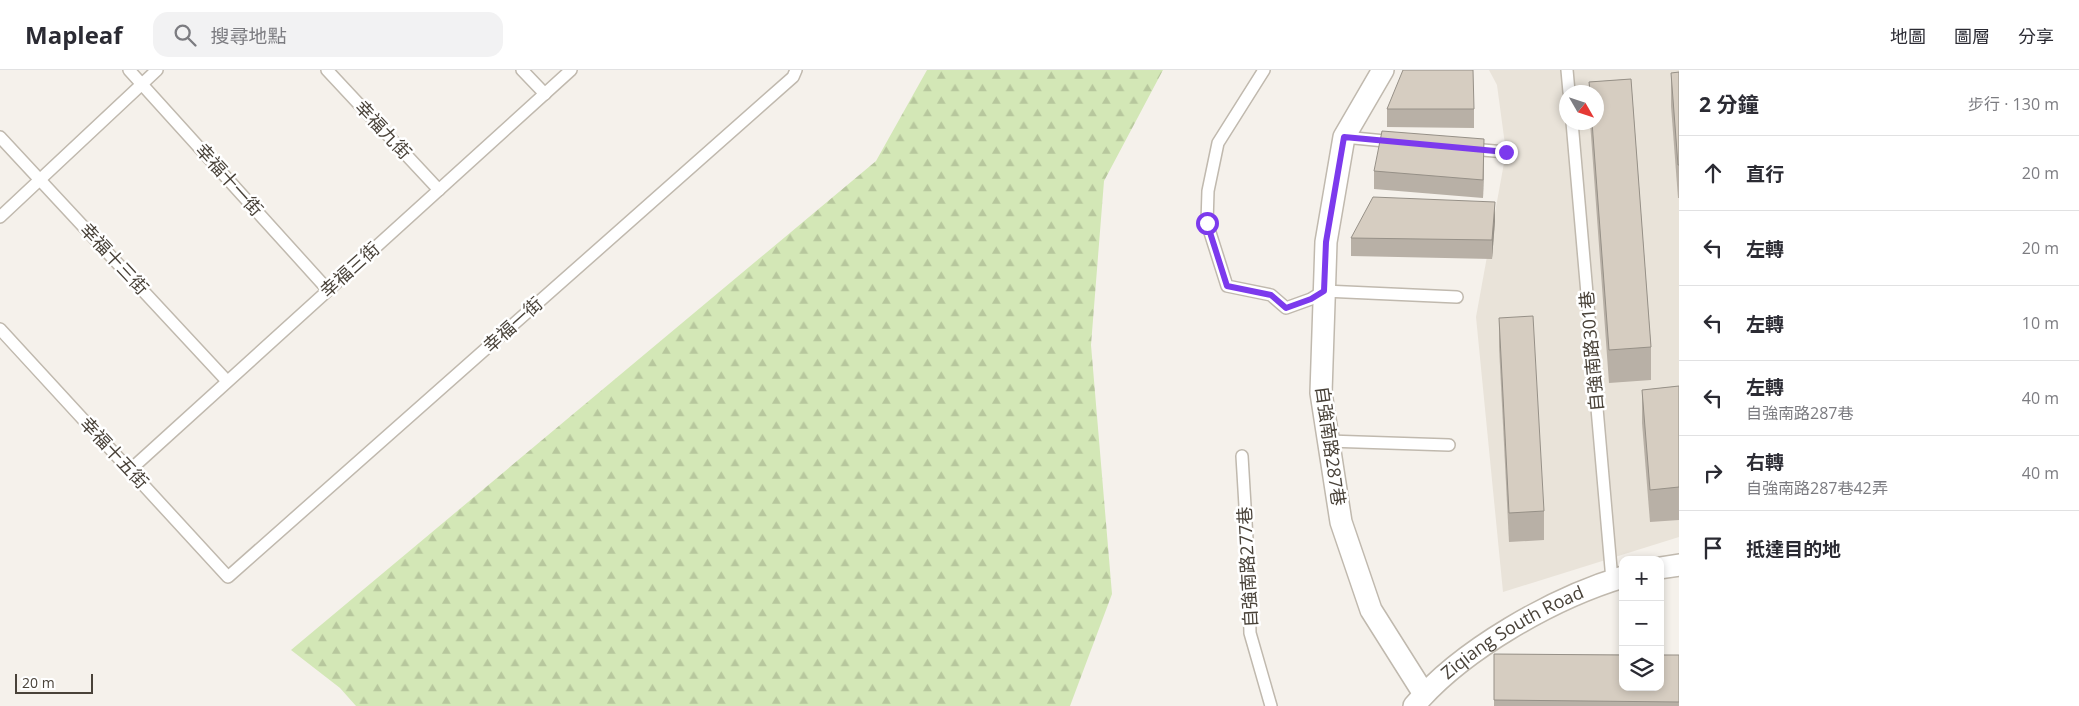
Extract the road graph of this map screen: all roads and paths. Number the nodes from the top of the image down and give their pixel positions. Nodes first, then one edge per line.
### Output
1 (129, 70) edge
2 (158, 70) edge
3 (327, 70) edge
4 (522, 70) edge
5 (571, 70) edge
6 (796, 70) edge
7 (1264, 70) edge
8 (1383, 70) edge
9 (1567, 70) edge
10 (142, 84) junction
11 (1568, 85) edge
12 (545, 94) junction
13 (1573, 130) edge
14 (1344, 137) junction
15 (0, 138) edge
16 (1411, 143) edge
17 (1458, 148) edge
18 (1506, 152) dead end
19 (40, 180) junction
20 (439, 190) junction
21 (0, 216) edge
22 (328, 290) junction
23 (1324, 291) junction
24 (1457, 297) dead end
25 (0, 329) edge
26 (228, 382) junction
27 (1328, 441) junction
28 (1449, 445) dead end
29 (1242, 456) dead end
30 (130, 470) junction
31 (1679, 564) edge
32 (1664, 567) edge
33 (228, 577) joint
34 (1618, 579) edge
35 (1419, 700) edge
36 (1272, 706) edge

1 - 10 lane, 幸福十一街
2 - 10 lane
3 - 20 lane, 幸福九街
4 - 12 lane
5 - 12 lane, 幸福三街
6 - 33 lane, 幸福一街
7 - 23 lane
8 - 14 street, 自強南路287巷
9 - 11 lane
10 - 19 lane
10 - 22 lane, 幸福十一街
12 - 20 lane, 幸福三街
13 - 34 lane, 自強南路301巷
14 - 16 lane
14 - 23 street, 自強南路287巷
15 - 19 lane, 幸福十三街
17 - 18 lane
19 - 21 lane
19 - 26 lane, 幸福十三街
20 - 22 lane, 幸福三街
22 - 26 lane, 幸福三街
23 - 24 lane
23 - 27 street, 自強南路287巷
25 - 30 lane, 幸福十五街
26 - 30 lane, 幸福三街
27 - 28 lane
27 - 35 street, 自強南路287巷
29 - 36 lane, 自強南路277巷
30 - 33 lane, 幸福十五街
31 - 32 street
34 - 35 street, Ziqiang South Road

